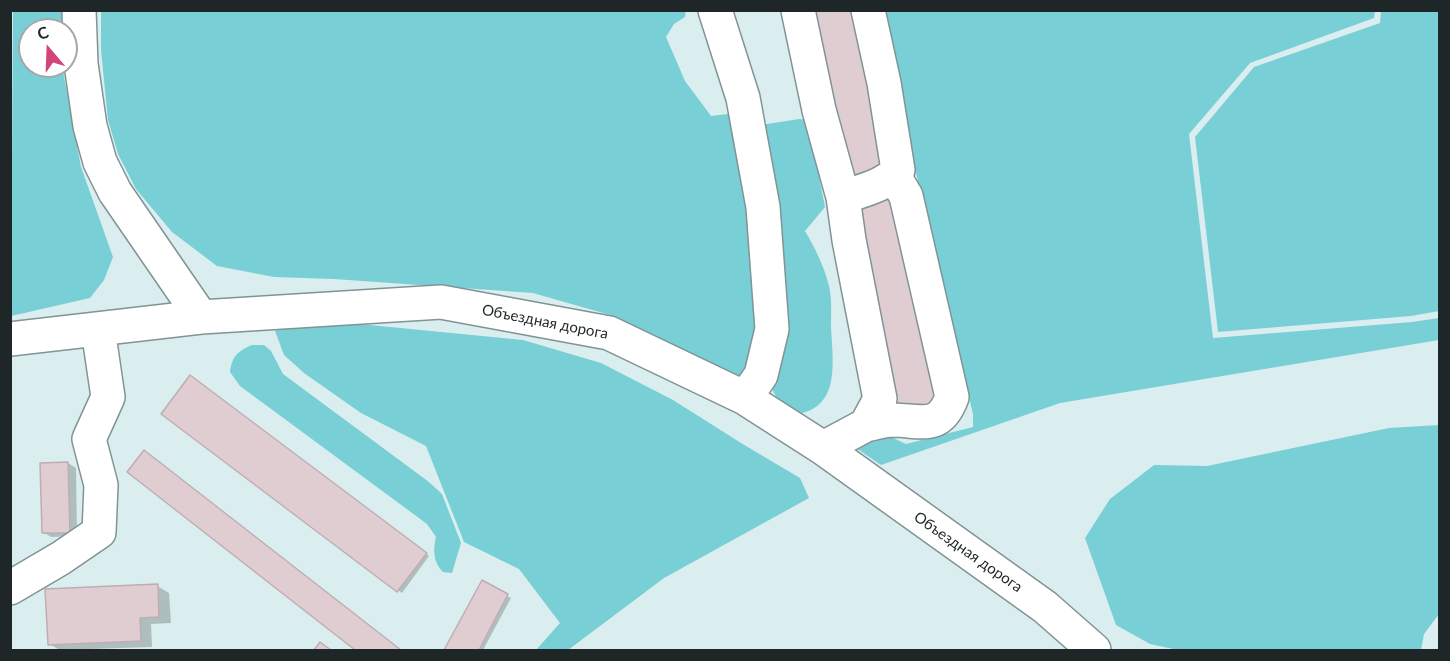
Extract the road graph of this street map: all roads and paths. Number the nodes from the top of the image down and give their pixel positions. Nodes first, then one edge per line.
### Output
1 (78, 10) edge
2 (716, 10) edge
3 (798, 10) edge
4 (868, 10) edge
5 (894, 176) junction
6 (843, 196) junction
7 (201, 317) junction
8 (98, 329) junction
9 (10, 339) edge
10 (745, 398) junction
11 (866, 425) junction
12 (823, 448) junction
13 (10, 588) edge
14 (1094, 651) edge

1 - 7 street
2 - 10 street
3 - 6 street
4 - 5 street
5 - 6 street
5 - 11 street
6 - 11 street
7 - 8 street, Объездная дорога
7 - 10 street, Объездная дорога
8 - 9 street, Объездная дорога
8 - 13 street
10 - 12 street, Объездная дорога
11 - 12 street
12 - 14 street, Объездная дорога

